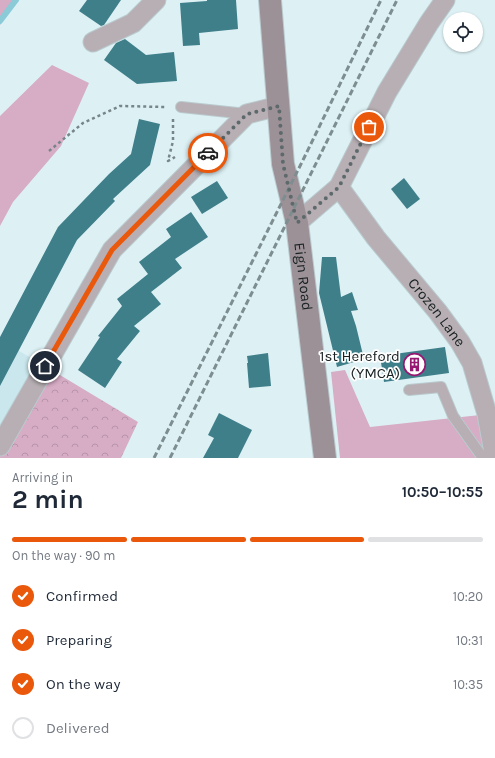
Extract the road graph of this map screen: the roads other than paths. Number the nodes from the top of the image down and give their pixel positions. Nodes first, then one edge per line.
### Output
1 (156, 0) edge
2 (270, 0) edge
3 (445, 0) edge
4 (93, 42) dead end
5 (279, 106) junction
6 (181, 107) road end
7 (247, 114) junction
8 (339, 187) junction
9 (297, 223) junction
10 (409, 390) dead end
11 (0, 446) edge
12 (325, 458) edge
13 (483, 458) edge
14 (495, 458) edge

1 - 4 street
2 - 5 main road, Eign Road
3 - 8 street
5 - 7 street
5 - 9 main road, Eign Road
6 - 7 lane
7 - 11 street
8 - 9 street
8 - 14 street, Crozen Lane
9 - 12 main road, Eign Road
10 - 13 lane

